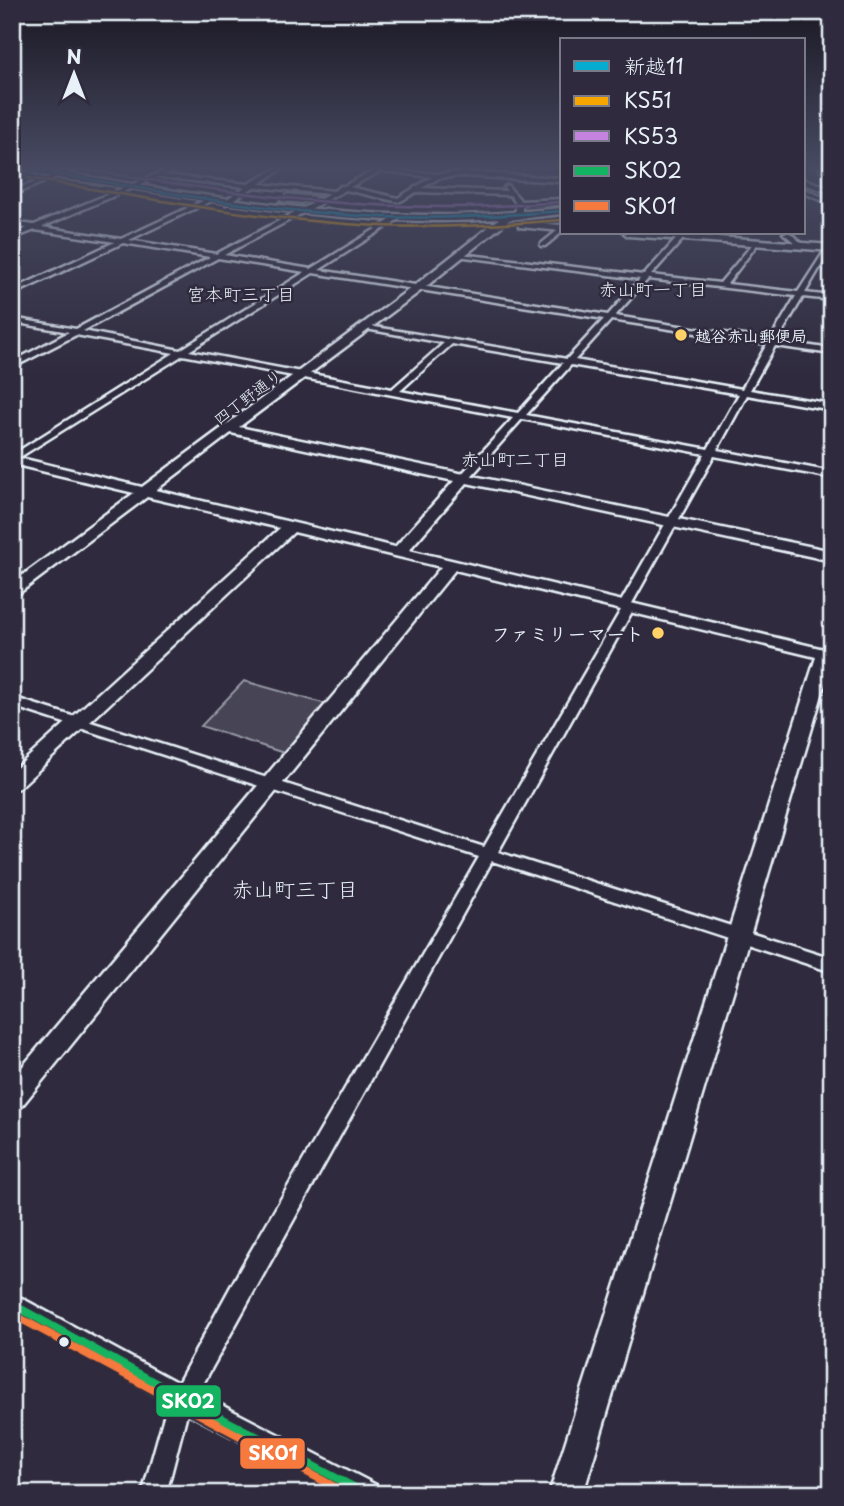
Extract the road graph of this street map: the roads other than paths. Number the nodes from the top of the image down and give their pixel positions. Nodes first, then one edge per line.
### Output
1 (111, 239) edge
2 (126, 239) edge
3 (244, 239) edge
4 (363, 239) edge
5 (483, 239) edge
6 (549, 239) edge
7 (677, 239) edge
8 (726, 239) edge
9 (794, 239) edge
10 (122, 241) junction
11 (756, 242) junction
12 (542, 245) dead end
13 (802, 246) junction
14 (831, 248) edge
15 (215, 255) junction
16 (460, 256) junction
17 (312, 271) junction
18 (646, 277) junction
19 (722, 286) junction
20 (419, 287) junction
21 (15, 291) edge
22 (800, 295) junction
23 (832, 298) edge
24 (611, 317) junction
25 (12, 320) edge
26 (366, 327) junction
27 (74, 332) junction
28 (450, 342) junction
29 (773, 342) junction
30 (182, 352) junction
31 (832, 352) edge
32 (570, 362) junction
33 (12, 366) edge
34 (301, 374) junction
35 (395, 391) junction
36 (746, 392) junction
37 (832, 407) edge
38 (521, 415) junction
39 (229, 429) junction
40 (711, 452) junction
41 (12, 460) edge
42 (832, 475) edge
43 (463, 479) junction
44 (144, 492) junction
45 (671, 523) junction
46 (290, 527) junction
47 (398, 553) junction
48 (832, 556) edge
49 (451, 565) junction
50 (12, 591) edge
51 (626, 608) junction
52 (828, 655) edge
53 (12, 701) edge
54 (78, 723) junction
55 (12, 783) edge
56 (271, 785) junction
57 (489, 854) junction
58 (737, 935) junction
59 (832, 965) edge
60 (12, 1099) edge
61 (12, 1304) edge
62 (183, 1398) junction
63 (154, 1494) edge
64 (367, 1494) edge
65 (566, 1494) edge

1 - 10 street
2 - 10 street
3 - 15 street
4 - 17 street
5 - 16 street, 四丁野通り
6 - 12 street
7 - 18 street
8 - 11 street
9 - 13 street
10 - 15 street
10 - 21 street
11 - 13 street
11 - 19 street
13 - 14 street
14 - 22 street
15 - 17 street
15 - 27 street
16 - 18 street
16 - 20 street, 四丁野通り
17 - 20 street
17 - 30 street
18 - 19 street
18 - 24 street
19 - 22 street
20 - 24 street
20 - 26 street, 四丁野通り
22 - 23 street
22 - 29 street
24 - 29 street
24 - 32 street
25 - 27 street
26 - 28 street
26 - 34 street, 四丁野通り
27 - 30 street
27 - 33 street
28 - 32 street
28 - 35 street
29 - 31 street
29 - 36 street
30 - 34 street
30 - 41 street
32 - 36 street
32 - 38 street
34 - 35 street
34 - 39 street, 四丁野通り
35 - 38 street
36 - 37 street
36 - 40 street
38 - 40 street
38 - 43 street
39 - 43 street
39 - 44 street, 四丁野通り
40 - 42 street
40 - 45 street
41 - 44 street
43 - 45 street
43 - 47 street
44 - 46 street
44 - 50 street, 四丁野通り
45 - 48 street
45 - 51 street
46 - 47 street
46 - 54 street
47 - 49 street
49 - 51 street
49 - 56 street
51 - 52 street
51 - 57 street
52 - 58 street
53 - 54 street
54 - 55 street
54 - 56 street
56 - 57 street
56 - 60 street
57 - 58 street
57 - 62 street
58 - 59 street
58 - 65 street
61 - 62 street
62 - 63 street
62 - 64 street

